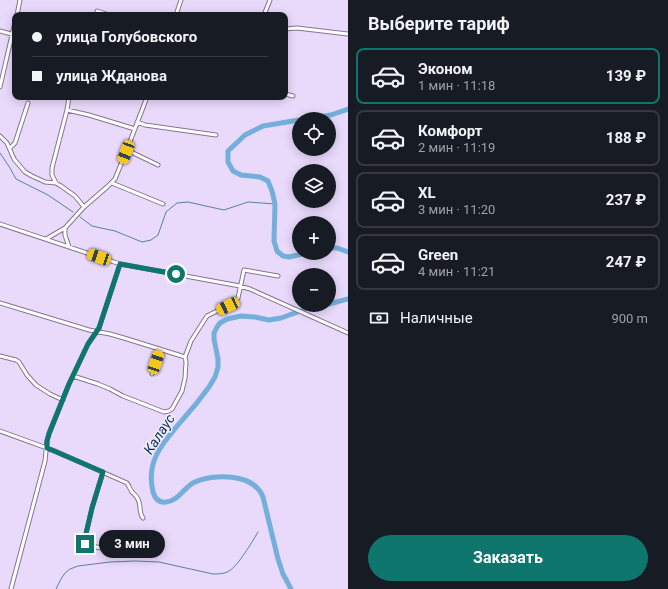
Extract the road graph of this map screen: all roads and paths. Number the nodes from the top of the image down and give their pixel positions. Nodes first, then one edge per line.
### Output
1 (20, 0) edge
2 (181, 0) edge
3 (270, 0) edge
4 (97, 11) dead end
5 (17, 12) edge
6 (100, 12) edge
7 (177, 12) edge
8 (265, 12) edge
9 (288, 29) edge
10 (0, 31) edge
11 (12, 34) edge
12 (348, 34) edge
13 (12, 42) edge
14 (0, 87) edge
15 (288, 95) edge
16 (293, 96) dead end
17 (69, 100) edge
18 (146, 100) edge
19 (28, 103) dead end
20 (67, 110) junction
21 (137, 122) junction
22 (135, 129) junction
23 (216, 134) dead end
24 (0, 136) edge
25 (10, 148) junction
26 (127, 150) junction
27 (158, 165) dead end
28 (52, 175) junction
29 (45, 182) junction
30 (56, 183) junction
31 (112, 183) junction
32 (163, 204) dead end
33 (84, 208) junction
34 (0, 224) edge
35 (65, 228) junction
36 (46, 239) junction
37 (69, 247) junction
38 (120, 264) junction
39 (278, 276) dead end
40 (240, 286) junction
41 (0, 303) edge
42 (96, 332) junction
43 (348, 333) edge
44 (160, 349) junction
45 (0, 356) edge
46 (185, 357) junction
47 (152, 374) dead end
48 (73, 376) junction
49 (63, 400) junction
50 (0, 431) edge
51 (47, 448) junction
52 (103, 472) junction
53 (143, 518) dead end
54 (116, 552) dead end
55 (11, 589) edge

1 - 5 street
2 - 7 street
3 - 8 street
4 - 6 street
9 - 12 street
10 - 11 street
13 - 14 street
15 - 16 street
17 - 20 street
18 - 21 street
19 - 25 street
20 - 22 street
20 - 28 street
21 - 22 street
21 - 23 street
22 - 26 street
24 - 25 street
25 - 29 street
26 - 27 street
26 - 31 street
28 - 29 street
28 - 30 street
29 - 30 street
30 - 33 street
31 - 32 street
31 - 33 street
33 - 35 street
34 - 36 street
35 - 36 street
35 - 37 street
36 - 37 street
37 - 38 street
38 - 40 street
38 - 42 street
39 - 40 street
40 - 43 street
40 - 46 street
41 - 42 street
42 - 44 street
42 - 48 street
44 - 46 street
44 - 47 street
45 - 49 street
46 - 48 street
48 - 49 street
49 - 51 street
50 - 51 street
51 - 52 street
51 - 55 street
52 - 53 street
52 - 54 street

